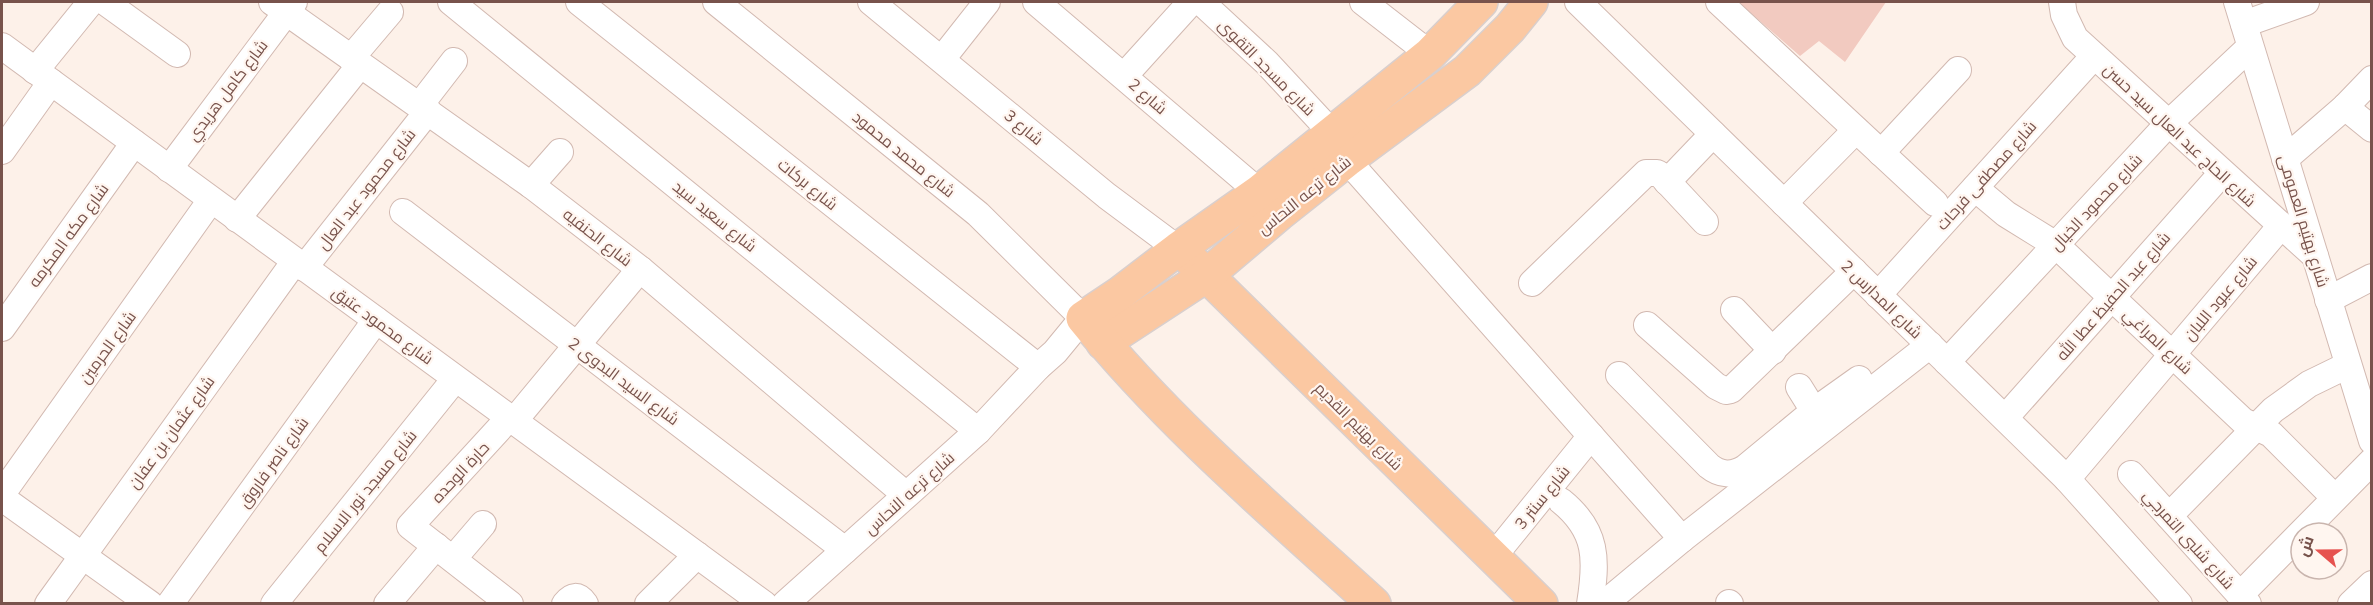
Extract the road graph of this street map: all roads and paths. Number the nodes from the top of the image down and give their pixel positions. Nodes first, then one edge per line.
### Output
1 (91, 2) edge
2 (105, 2) edge
3 (451, 2) edge
4 (579, 2) edge
5 (716, 2) edge
6 (871, 2) edge
7 (987, 2) edge
8 (1036, 2) edge
9 (1191, 2) edge
10 (1201, 2) edge
11 (1363, 2) edge
12 (1481, 2) edge
13 (1531, 2) edge
14 (1578, 2) edge
15 (1719, 2) edge
16 (2062, 2) edge
17 (2306, 2) edge
18 (284, 5) edge
19 (390, 12) dead end
20 (2244, 24) edge
21 (2, 46) edge
22 (177, 54) dead end
23 (1430, 54) junction
24 (2094, 56) junction
25 (942, 59) junction
26 (355, 61) junction
27 (454, 61) dead end
28 (1958, 70) dead end
29 (1124, 76) junction
30 (43, 77) junction
31 (2372, 79) edge
32 (2345, 107) junction
33 (424, 108) junction
34 (2168, 124) junction
35 (2372, 129) edge
36 (1856, 130) junction
37 (1713, 134) junction
38 (134, 143) junction
39 (1340, 147) junction
40 (2, 151) edge
41 (560, 152) dead end
42 (1881, 153) junction
43 (2285, 159) junction
44 (169, 169) junction
45 (2222, 173) junction
46 (1667, 182) junction
47 (531, 185) junction
48 (1975, 188) junction
49 (1259, 192) junction
50 (212, 200) junction
51 (1784, 203) junction
52 (1935, 203) dead end
53 (403, 212) dead end
54 (237, 219) junction
55 (1705, 222) dead end
56 (2280, 227) junction
57 (2056, 245) junction
58 (1178, 249) junction
59 (2315, 256) junction
60 (299, 264) junction
61 (640, 269) junction
62 (1854, 271) junction
63 (1207, 275) junction
64 (2372, 277) edge
65 (1533, 283) dead end
66 (1878, 295) junction
67 (2112, 297) junction
68 (2328, 300) junction
69 (1734, 310) dead end
70 (376, 320) junction
71 (1647, 325) dead end
72 (2, 328) edge
73 (1093, 330) junction
74 (577, 345) junction
75 (1932, 348) junction
76 (1773, 351) junction
77 (2172, 354) junction
78 (1046, 360) junction
79 (2348, 365) junction
80 (1619, 375) dead end
81 (455, 378) junction
82 (1799, 387) dead end
83 (1814, 411) junction
84 (2005, 418) junction
85 (512, 419) junction
86 (2255, 428) junction
87 (978, 431) junction
88 (1591, 436) junction
89 (2371, 439) edge
90 (2372, 461) edge
91 (2131, 474) dead end
92 (2067, 479) junction
93 (906, 495) junction
94 (2, 496) edge
95 (2336, 498) junction
96 (1561, 501) dead end
97 (2169, 516) junction
98 (483, 524) dead end
99 (1682, 538) junction
100 (845, 550) junction
101 (444, 552) junction
102 (697, 555) junction
103 (82, 556) junction
104 (1492, 557) junction
105 (2372, 584) edge
106 (2244, 599) edge
107 (48, 603) edge
108 (150, 603) edge
109 (170, 603) edge
110 (274, 603) edge
111 (387, 603) edge
112 (510, 603) edge
113 (565, 603) edge
114 (585, 603) edge
115 (648, 603) edge
116 (764, 603) edge
117 (784, 603) edge
118 (1374, 603) edge
119 (1541, 603) edge
120 (1590, 603) edge
121 (1604, 603) edge
122 (2179, 603) edge
123 (2351, 603) edge

1 - 30 street
2 - 22 street
3 - 87 street, شارع سعيد سيد
4 - 78 street, شارع بركات
5 - 73 street, شارع محمد محمود
6 - 25 street, شارع 3
7 - 25 street
8 - 29 street, شارع 2
9 - 29 street
10 - 39 street, شارع مسجد التقوى
11 - 23 street
12 - 23 main road, شارع ترعه النحاس
13 - 39 main road, شارع ترعه النحاس
14 - 37 street, شارع المدارس 2
15 - 36 street
16 - 24 street, شارع الحاج عبد العال سيد حسن
17 - 20 street
18 - 26 street, شارع الحنفيه
18 - 44 street, شارع كامل هريدي
19 - 26 street
20 - 34 street, شارع محمود الخيال
20 - 43 street, شارع بهتيم العمومى
21 - 30 street, شارع محمود عتيق
23 - 39 main road, شارع ترعه النحاس
24 - 34 street, شارع الحاج عبد العال سيد حسن
24 - 48 street, شارع مصطفى فرحات
25 - 58 street, شارع 3
26 - 33 street, شارع الحنفيه
26 - 54 street
27 - 33 street, شارع محمود عبد العال
28 - 42 street
29 - 49 street, شارع 2
30 - 38 street, شارع محمود عتيق
30 - 40 street
31 - 32 street
32 - 35 street
32 - 43 street
33 - 47 street, شارع الحنفيه
33 - 60 street, شارع محمود عبد العال
34 - 45 street, شارع الحاج عبد العال سيد حسن
34 - 57 street, شارع محمود الخيال
36 - 42 street
36 - 51 street
37 - 46 street
37 - 51 street, شارع المدارس 2
38 - 44 street, شارع محمود عتيق
38 - 72 street, شارع مكه المكرمه
39 - 49 main road, شارع ترعه النحاس
39 - 63 main road, شارع ترعه النحاس
39 - 88 street, شارع مسجد التقوى
41 - 47 street
42 - 52 street
43 - 59 street, شارع بهتيم العمومى
44 - 50 street, شارع محمود عتيق
45 - 56 street, شارع الحاج عبد العال سيد حسن
45 - 67 street, شارع عبد الحفيظ عطا الله
46 - 55 street
46 - 65 street
47 - 61 street, شارع الحنفيه
48 - 57 street, شارع المراغي
48 - 66 street, شارع مصطفى فرحات
49 - 58 main road, شارع ترعه النحاس
50 - 54 street, شارع محمود عتيق
50 - 94 street, شارع الحرمين
51 - 62 street, شارع المدارس 2
53 - 74 street, شارع السيد البدوى 2
54 - 60 street, شارع محمود عتيق
56 - 59 street, شارع الحاج عبد العال سيد حسن
56 - 77 street, شارع عبود اللبان
57 - 67 street, شارع المراغي
57 - 75 street, شارع محمود الخيال
58 - 63 main road, شارع بهتيم القديم
58 - 73 main road, شارع ترعه النحاس
59 - 68 street, شارع بهتيم العمومى
60 - 70 street, شارع محمود عتيق
60 - 103 street, شارع عثمان بن عفان
61 - 74 street, حارة الوحده
61 - 93 street, شارع الحنفيه
62 - 66 street, شارع المدارس 2
62 - 76 street
63 - 73 main road, شارع ترعه النحاس
63 - 104 main road, شارع بهتيم القديم
64 - 68 street
66 - 75 street, شارع المدارس 2
67 - 77 street, شارع المراغي
67 - 84 street, شارع عبد الحفيظ عطا الله
68 - 79 street, شارع بهتيم العمومى
69 - 76 street
70 - 81 street, شارع محمود عتيق
70 - 109 street, شارع ناصر فاروق
71 - 76 street
73 - 78 street, شارع ترعه النحاس
73 - 118 main road
74 - 85 street, حارة الوحده
74 - 100 street, شارع السيد البدوى 2
75 - 83 street
75 - 84 street, شارع المدارس 2
75 - 99 street
77 - 86 street, شارع المراغي
77 - 92 street, شارع عبود اللبان
78 - 87 street, شارع ترعه النحاس
79 - 86 street
79 - 89 street, شارع بهتيم العمومى
80 - 83 street
81 - 85 street, شارع محمود عتيق
81 - 110 street, شارع مسجد نور الاسلام
82 - 83 street
84 - 92 street, شارع المدارس 2
85 - 101 street, حارة الوحده
85 - 102 street, شارع محمود عتيق
86 - 95 street, شارع المراغي
86 - 97 street
87 - 93 street, شارع ترعه النحاس
88 - 99 street, شارع مسجد التقوى
88 - 104 street, شارع سنتر 3
90 - 95 street
91 - 97 street, شارع شلبى التمرجي
92 - 122 street, شارع المدارس 2
93 - 100 street, شارع ترعه النحاس
94 - 103 street
95 - 106 street
96 - 120 street
97 - 106 street, شارع شلبى التمرجي
98 - 101 street
99 - 121 street
100 - 117 street, شارع ترعه النحاس
101 - 111 street
101 - 112 street
102 - 115 street
102 - 116 street, شارع محمود عتيق
103 - 107 street, شارع عثمان بن عفان
103 - 108 street
104 - 119 main road, شارع بهتيم القديم
105 - 123 street
113 - 114 street

